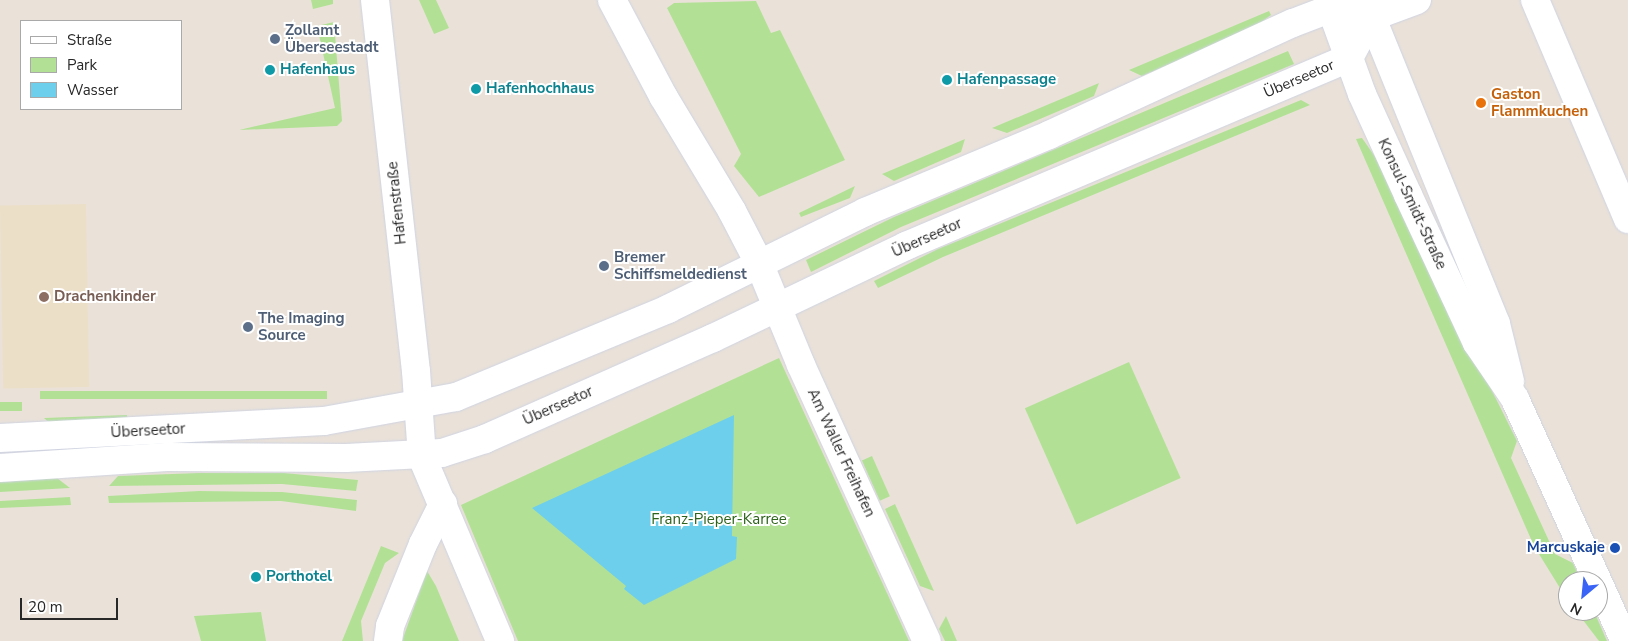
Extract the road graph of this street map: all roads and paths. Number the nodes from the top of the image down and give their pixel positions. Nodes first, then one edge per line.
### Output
1 (375, 0) edge
2 (612, 0) edge
3 (1418, 0) edge
4 (1542, 2) edge
5 (1330, 4) edge
6 (1368, 8) edge
7 (1349, 58) junction
8 (1628, 219) edge
9 (759, 263) junction
10 (776, 309) junction
11 (1515, 399) junction
12 (419, 406) junction
13 (0, 438) edge
14 (422, 457) junction
15 (0, 468) edge
16 (443, 504) junction
17 (388, 641) edge
18 (500, 641) edge
19 (927, 641) edge
20 (1625, 641) edge

1 - 12 street, Hafenstraße
2 - 9 street
3 - 6 street
4 - 8 street
5 - 6 street
5 - 7 street, Konsul-Smidt-Straße
5 - 9 street, Überseetor
6 - 7 street, Überseetor
6 - 11 street, Konsul-Smidt-Straße
7 - 10 street, Überseetor
7 - 11 street, Konsul-Smidt-Straße
9 - 10 street, Am Waller Freihafen
9 - 12 street, Überseetor
10 - 14 street, Überseetor
10 - 19 street, Am Waller Freihafen
11 - 20 street, Konsul-Smidt-Straße
12 - 13 street, Überseetor
12 - 14 street
14 - 15 street, Überseetor
14 - 16 street
16 - 17 street
16 - 18 street

